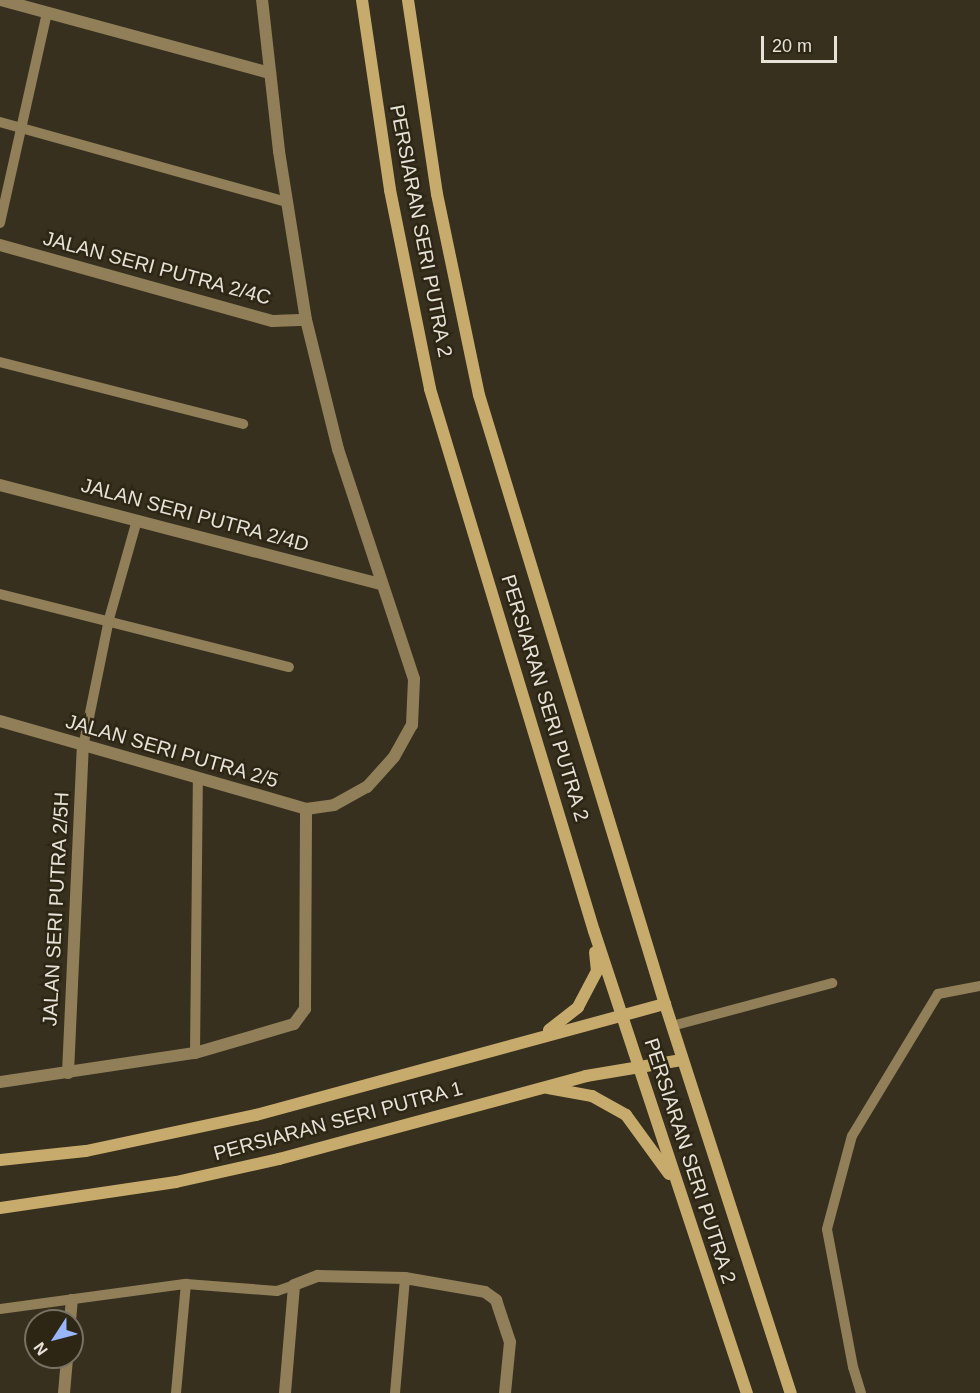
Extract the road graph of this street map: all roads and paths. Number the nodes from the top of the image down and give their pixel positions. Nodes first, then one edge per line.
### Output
1 (1, 0) edge
2 (262, 0) edge
3 (362, 0) edge
4 (408, 0) edge
5 (47, 13) junction
6 (270, 73) junction
7 (0, 122) edge
8 (20, 126) junction
9 (287, 202) junction
10 (0, 224) edge
11 (0, 245) edge
12 (306, 320) junction
13 (0, 362) edge
14 (243, 424) dead end
15 (0, 485) edge
16 (137, 520) junction
17 (380, 584) junction
18 (0, 594) edge
19 (109, 619) junction
20 (289, 667) dead end
21 (0, 721) edge
22 (83, 747) junction
23 (198, 778) junction
24 (306, 809) junction
25 (594, 930) junction
26 (832, 983) dead end
27 (980, 986) edge
28 (665, 1004) junction
29 (621, 1014) junction
30 (672, 1026) junction
31 (543, 1034) junction
32 (195, 1053) junction
33 (682, 1060) junction
34 (638, 1067) junction
35 (68, 1073) junction
36 (0, 1082) edge
37 (544, 1087) junction
38 (0, 1160) edge
39 (681, 1192) junction
40 (0, 1208) edge
41 (405, 1278) junction
42 (186, 1284) junction
43 (294, 1285) junction
44 (72, 1300) junction
45 (0, 1309) edge
46 (71, 1309) edge
47 (66, 1369) edge
48 (64, 1393) edge
49 (176, 1393) edge
50 (285, 1393) edge
51 (396, 1393) edge
52 (505, 1393) edge
53 (747, 1393) edge
54 (791, 1393) edge
55 (861, 1393) edge

1 - 5 street
2 - 6 street
3 - 25 street, PERSIARAN SERI PUTRA 2
4 - 28 street, PERSIARAN SERI PUTRA 2
5 - 6 street
5 - 8 lane
6 - 9 street
7 - 8 lane
8 - 9 lane
8 - 10 lane
9 - 12 street
11 - 12 street, JALAN SERI PUTRA 2/4C
12 - 17 street
13 - 14 lane
15 - 16 street, JALAN SERI PUTRA 2/4D
16 - 17 street, JALAN SERI PUTRA 2/4D
16 - 19 lane
17 - 24 street, JALAN SERI PUTRA 2/5
18 - 19 lane
19 - 20 lane
19 - 22 lane
21 - 22 street, JALAN SERI PUTRA 2/5
22 - 23 street, JALAN SERI PUTRA 2/5
22 - 35 street, JALAN SERI PUTRA 2/5H
23 - 24 street, JALAN SERI PUTRA 2/5
23 - 32 lane
24 - 32 street
25 - 29 street, PERSIARAN SERI PUTRA 2
25 - 31 street
26 - 30 lane
27 - 55 lane
28 - 29 street, PERSIARAN SERI PUTRA 1
28 - 30 street, PERSIARAN SERI PUTRA 2
29 - 31 street, PERSIARAN SERI PUTRA 1
29 - 34 street, PERSIARAN SERI PUTRA 2
30 - 33 street, PERSIARAN SERI PUTRA 2
31 - 38 street, PERSIARAN SERI PUTRA 1
32 - 35 street
33 - 34 street, PERSIARAN SERI PUTRA 1
33 - 54 street, PERSIARAN SERI PUTRA 2
34 - 37 street, PERSIARAN SERI PUTRA 1
34 - 39 street, PERSIARAN SERI PUTRA 2
35 - 36 street
37 - 39 street
37 - 40 street, PERSIARAN SERI PUTRA 1
39 - 53 street, PERSIARAN SERI PUTRA 2
41 - 43 street
41 - 51 lane
41 - 52 street
42 - 43 lane
42 - 44 lane
42 - 49 lane
43 - 50 street
44 - 45 lane
44 - 46 street
47 - 48 street

